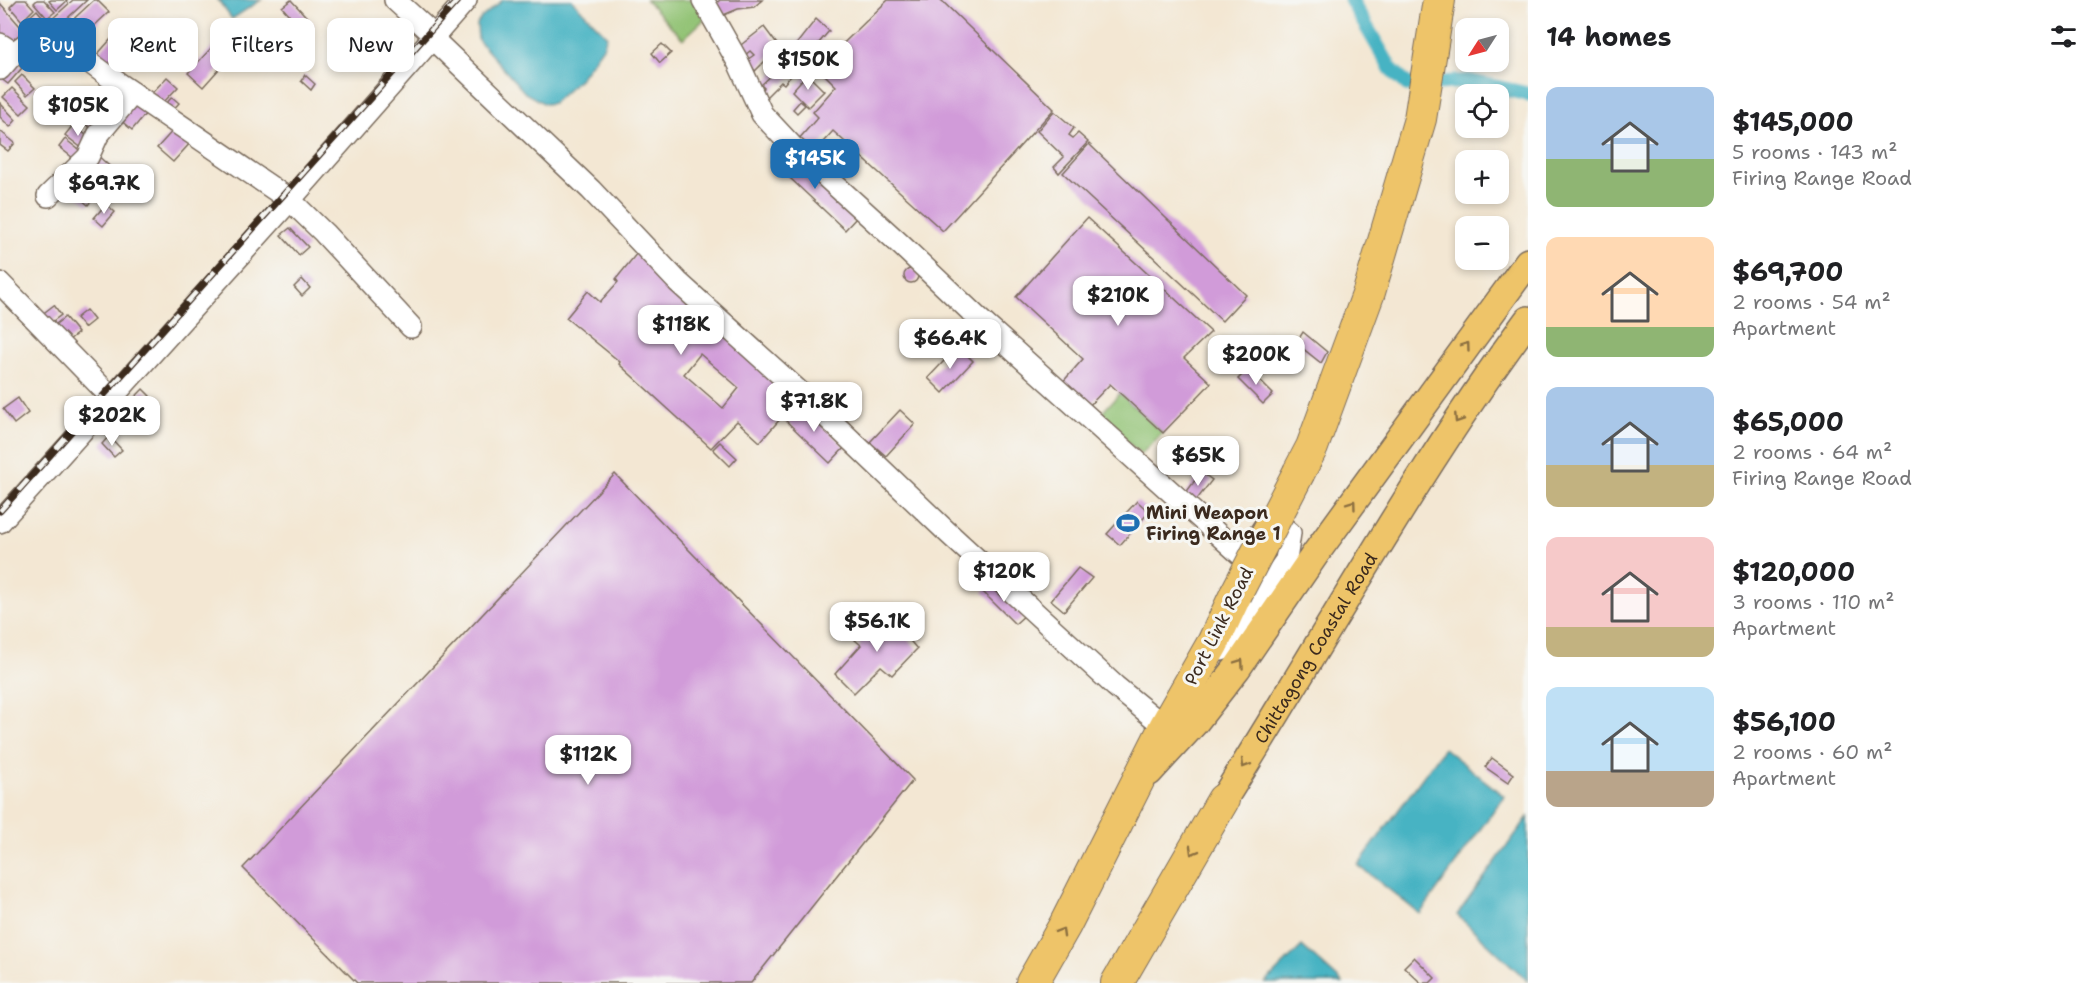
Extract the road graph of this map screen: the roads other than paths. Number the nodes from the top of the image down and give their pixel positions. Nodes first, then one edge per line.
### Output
1 (395, 0) edge
2 (466, 0) edge
3 (703, 0) edge
4 (1439, 0) edge
5 (433, 38) junction
6 (7, 48) edge
7 (0, 69) edge
8 (133, 93) junction
9 (48, 196) dead end
10 (290, 200) junction
11 (1528, 262) edge
12 (0, 283) edge
13 (1528, 320) edge
14 (411, 327) dead end
15 (111, 397) junction
16 (0, 522) edge
17 (1205, 694) junction
18 (1173, 732) junction
19 (1222, 801) joint
20 (1032, 983) edge
21 (1117, 983) edge

1 - 5 street
2 - 5 street
3 - 17 street
4 - 18 highway, Port Link Road, bridge
5 - 10 street
5 - 18 street
6 - 7 street
6 - 8 street
8 - 9 street
8 - 10 street
10 - 14 street
10 - 15 street
17 -> 11 main road
12 - 15 street
13 -> 19 main road, Chittagong Coastal Road
15 - 16 street
17 - 18 main road
20 -> 18 highway, Port Link Road
19 -> 21 highway, Chittagong Coastal Road

